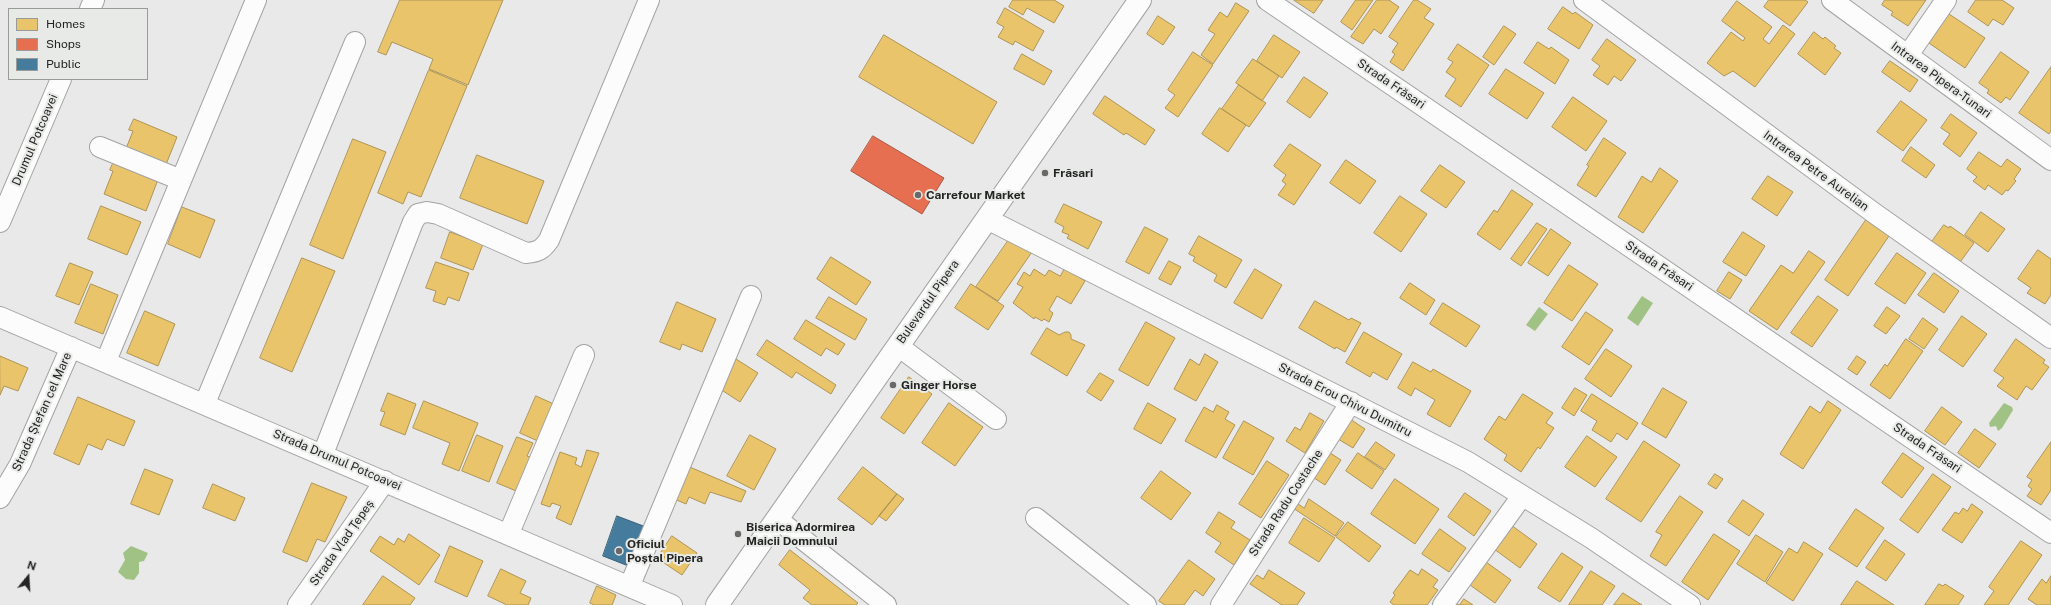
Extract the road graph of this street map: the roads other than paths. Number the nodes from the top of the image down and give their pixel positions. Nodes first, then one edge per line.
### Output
1 (256, 0) edge
2 (649, 0) edge
3 (1140, 0) edge
4 (1267, 0) edge
5 (1584, 0) edge
6 (1832, 0) edge
7 (1946, 0) edge
8 (355, 42) dead end
9 (1908, 55) junction
10 (61, 80) edge
11 (100, 147) dead end
12 (2051, 160) edge
13 (181, 180) junction
14 (987, 219) junction
15 (0, 222) edge
16 (751, 296) dead end
17 (0, 317) edge
18 (2051, 338) edge
19 (898, 346) junction
20 (71, 347) junction
21 (584, 356) dead end
22 (106, 361) junction
23 (1351, 402) junction
24 (204, 403) junction
25 (996, 419) dead end
26 (323, 454) junction
27 (385, 481) junction
28 (1522, 496) junction
29 (0, 498) edge
30 (1036, 518) dead end
31 (777, 520) junction
32 (2051, 532) edge
33 (509, 534) junction
34 (630, 585) junction
35 (298, 605) edge
36 (672, 605) edge
37 (717, 605) edge
38 (886, 605) edge
39 (1146, 605) edge
40 (1221, 605) edge
41 (1443, 605) edge
42 (1690, 605) edge

1 - 13 street
2 - 26 street
3 - 14 main road, Bulevardul Pipera
4 - 32 street, Strada Frăsari
5 - 18 street, Intrarea Petre Aurelian
6 - 9 street, Intrarea Pipera-Tunari
7 - 9 street
8 - 24 street
9 - 12 street, Intrarea Pipera-Tunari
10 - 15 street, Drumul Potcoavei
11 - 13 street
13 - 22 street
14 - 19 main road, Bulevardul Pipera
14 - 23 street, Strada Erou Chivu Dumitru
16 - 34 street
17 - 20 street, Strada Drumul Potcoavei
19 - 25 street
19 - 31 main road, Bulevardul Pipera
20 - 22 street, Strada Drumul Potcoavei
20 - 29 street, Strada Ștefan cel Mare
21 - 33 street
22 - 24 street, Strada Drumul Potcoavei
23 - 28 street, Strada Erou Chivu Dumitru
23 - 40 street, Strada Radu Costache
24 - 26 street, Strada Drumul Potcoavei
26 - 27 street, Strada Drumul Potcoavei
27 - 33 street, Strada Drumul Potcoavei
27 - 35 street, Strada Vlad Țepeș
28 - 41 street
28 - 42 street, Strada Erou Chivu Dumitru
30 - 39 street
31 - 37 main road, Bulevardul Pipera
31 - 38 street
33 - 34 street, Strada Drumul Potcoavei
34 - 36 street, Strada Drumul Potcoavei

